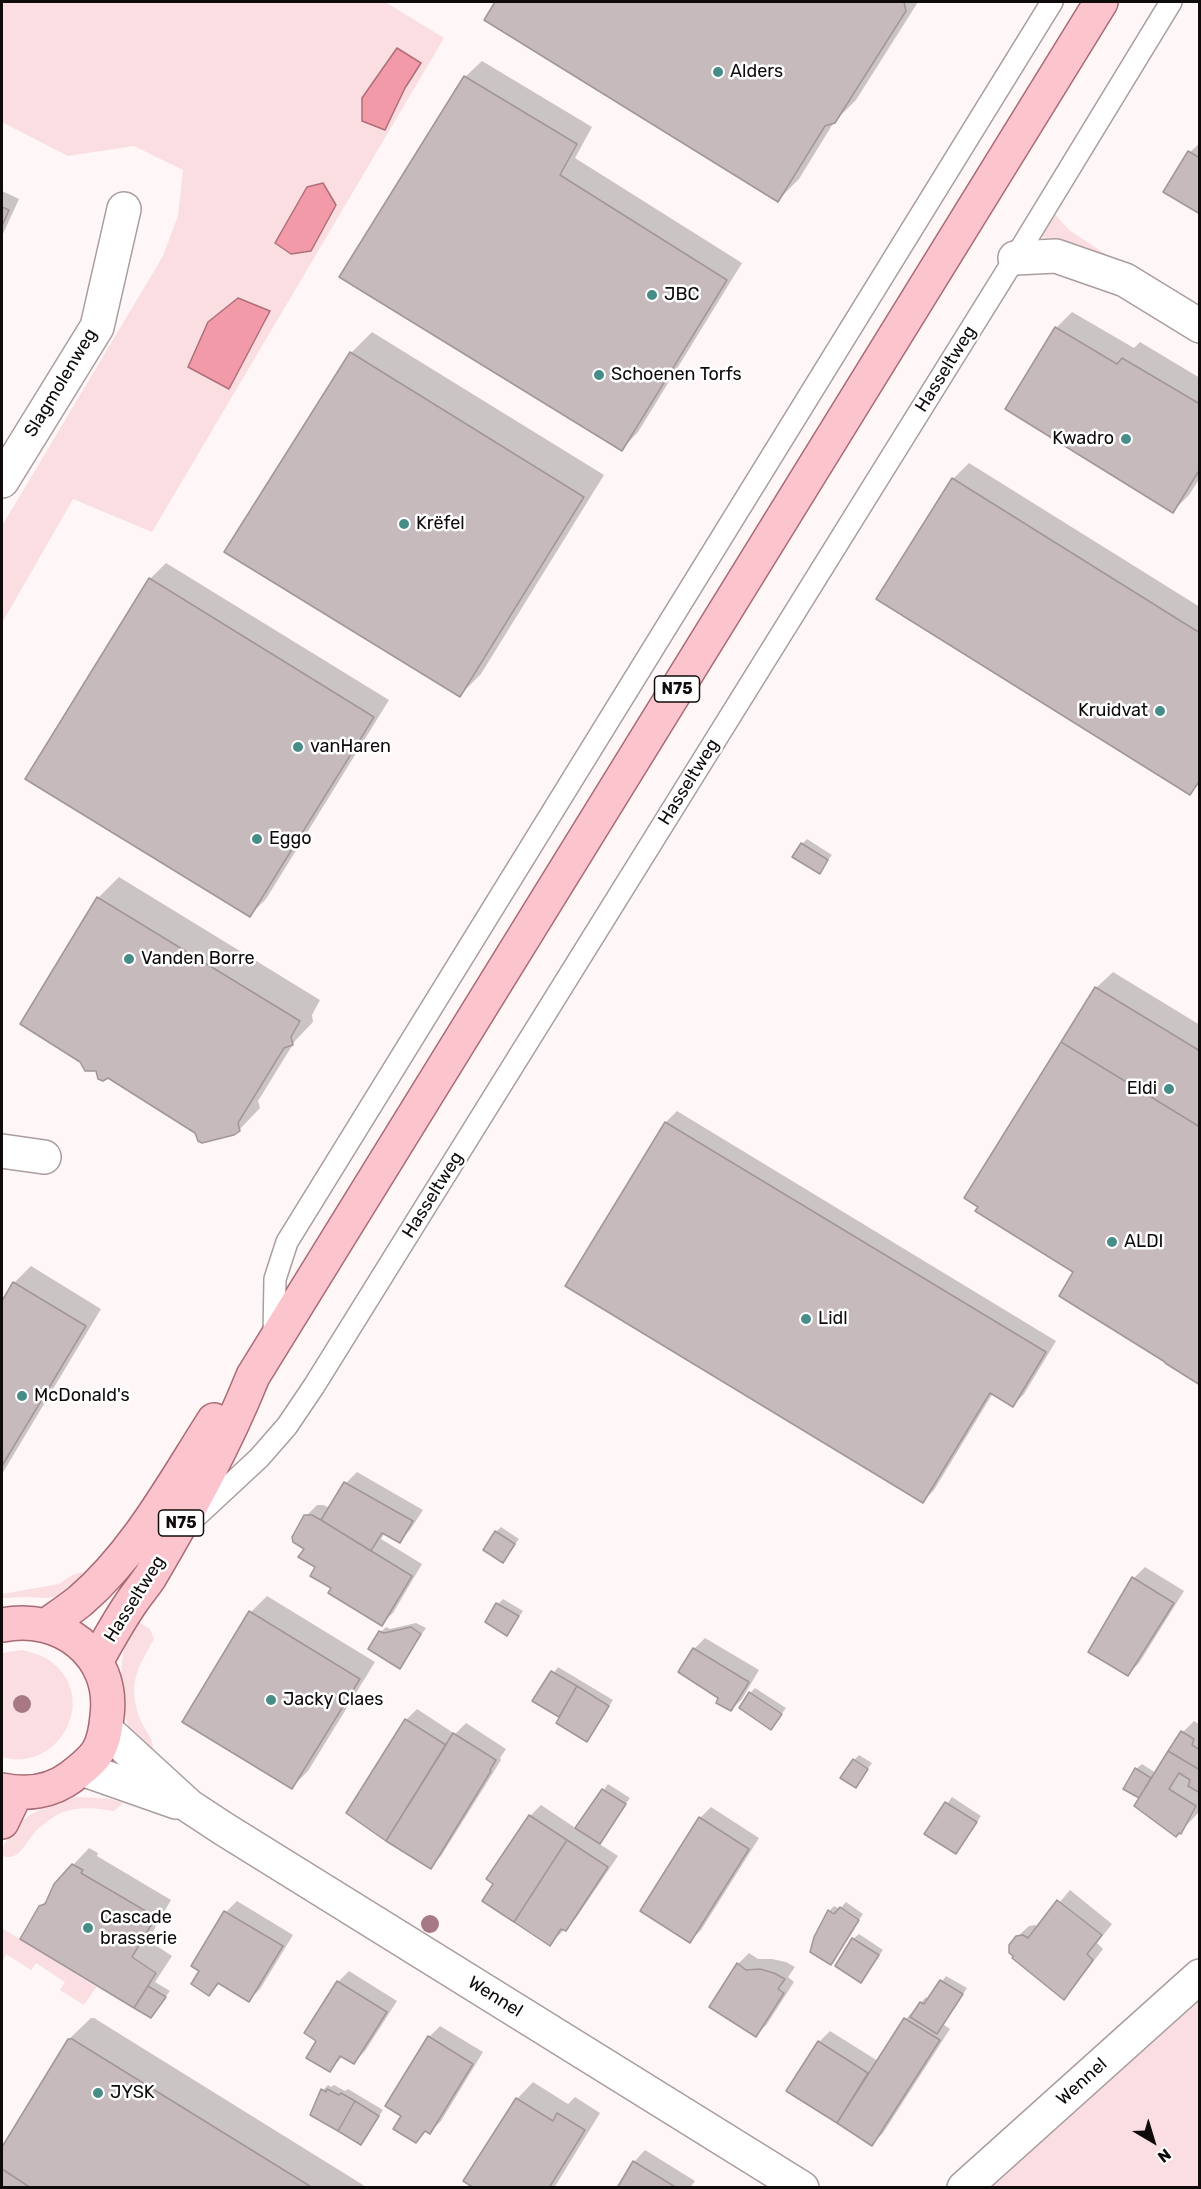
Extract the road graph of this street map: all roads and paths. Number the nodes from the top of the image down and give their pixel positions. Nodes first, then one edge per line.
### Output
1 (1052, 2) edge
2 (1101, 2) edge
3 (1171, 2) edge
4 (124, 209) dead end
5 (1015, 258) junction
6 (1200, 326) edge
7 (2, 481) edge
8 (2, 1151) edge
9 (44, 1157) dead end
10 (273, 1345) junction
11 (253, 1376) junction
12 (174, 1536) junction
13 (47, 1624) junction
14 (2, 1625) edge
15 (96, 1662) junction
16 (106, 1730) junction
17 (82, 1769) junction
18 (9, 1791) edge
19 (189, 1806) junction
20 (2, 1822) edge
21 (1200, 1976) edge
22 (802, 2187) edge
23 (964, 2187) edge

1 - 10 lane
2 - 10 main road, Hasseltweg / N75
3 - 5 lane, Hasseltweg
4 - 7 street, Slagmolenweg
5 - 6 street
5 - 12 lane, Hasseltweg
8 - 9 street
10 - 11 main road, Hasseltweg / N75
11 - 12 main road, Hasseltweg / N75
11 - 13 main road, Hasseltweg / N75
12 - 15 main road, Hasseltweg / N75
13 - 14 main road, Hasseltweg
13 - 15 main road, Hasseltweg
15 - 16 main road, Hasseltweg
16 - 17 main road, Hasseltweg
16 - 19 street, Wennel
17 - 18 main road, Hasseltweg
17 - 19 street, Wennel
18 - 20 main road, Hasseltweg
19 - 22 street, Wennel
21 - 23 street, Wennel

